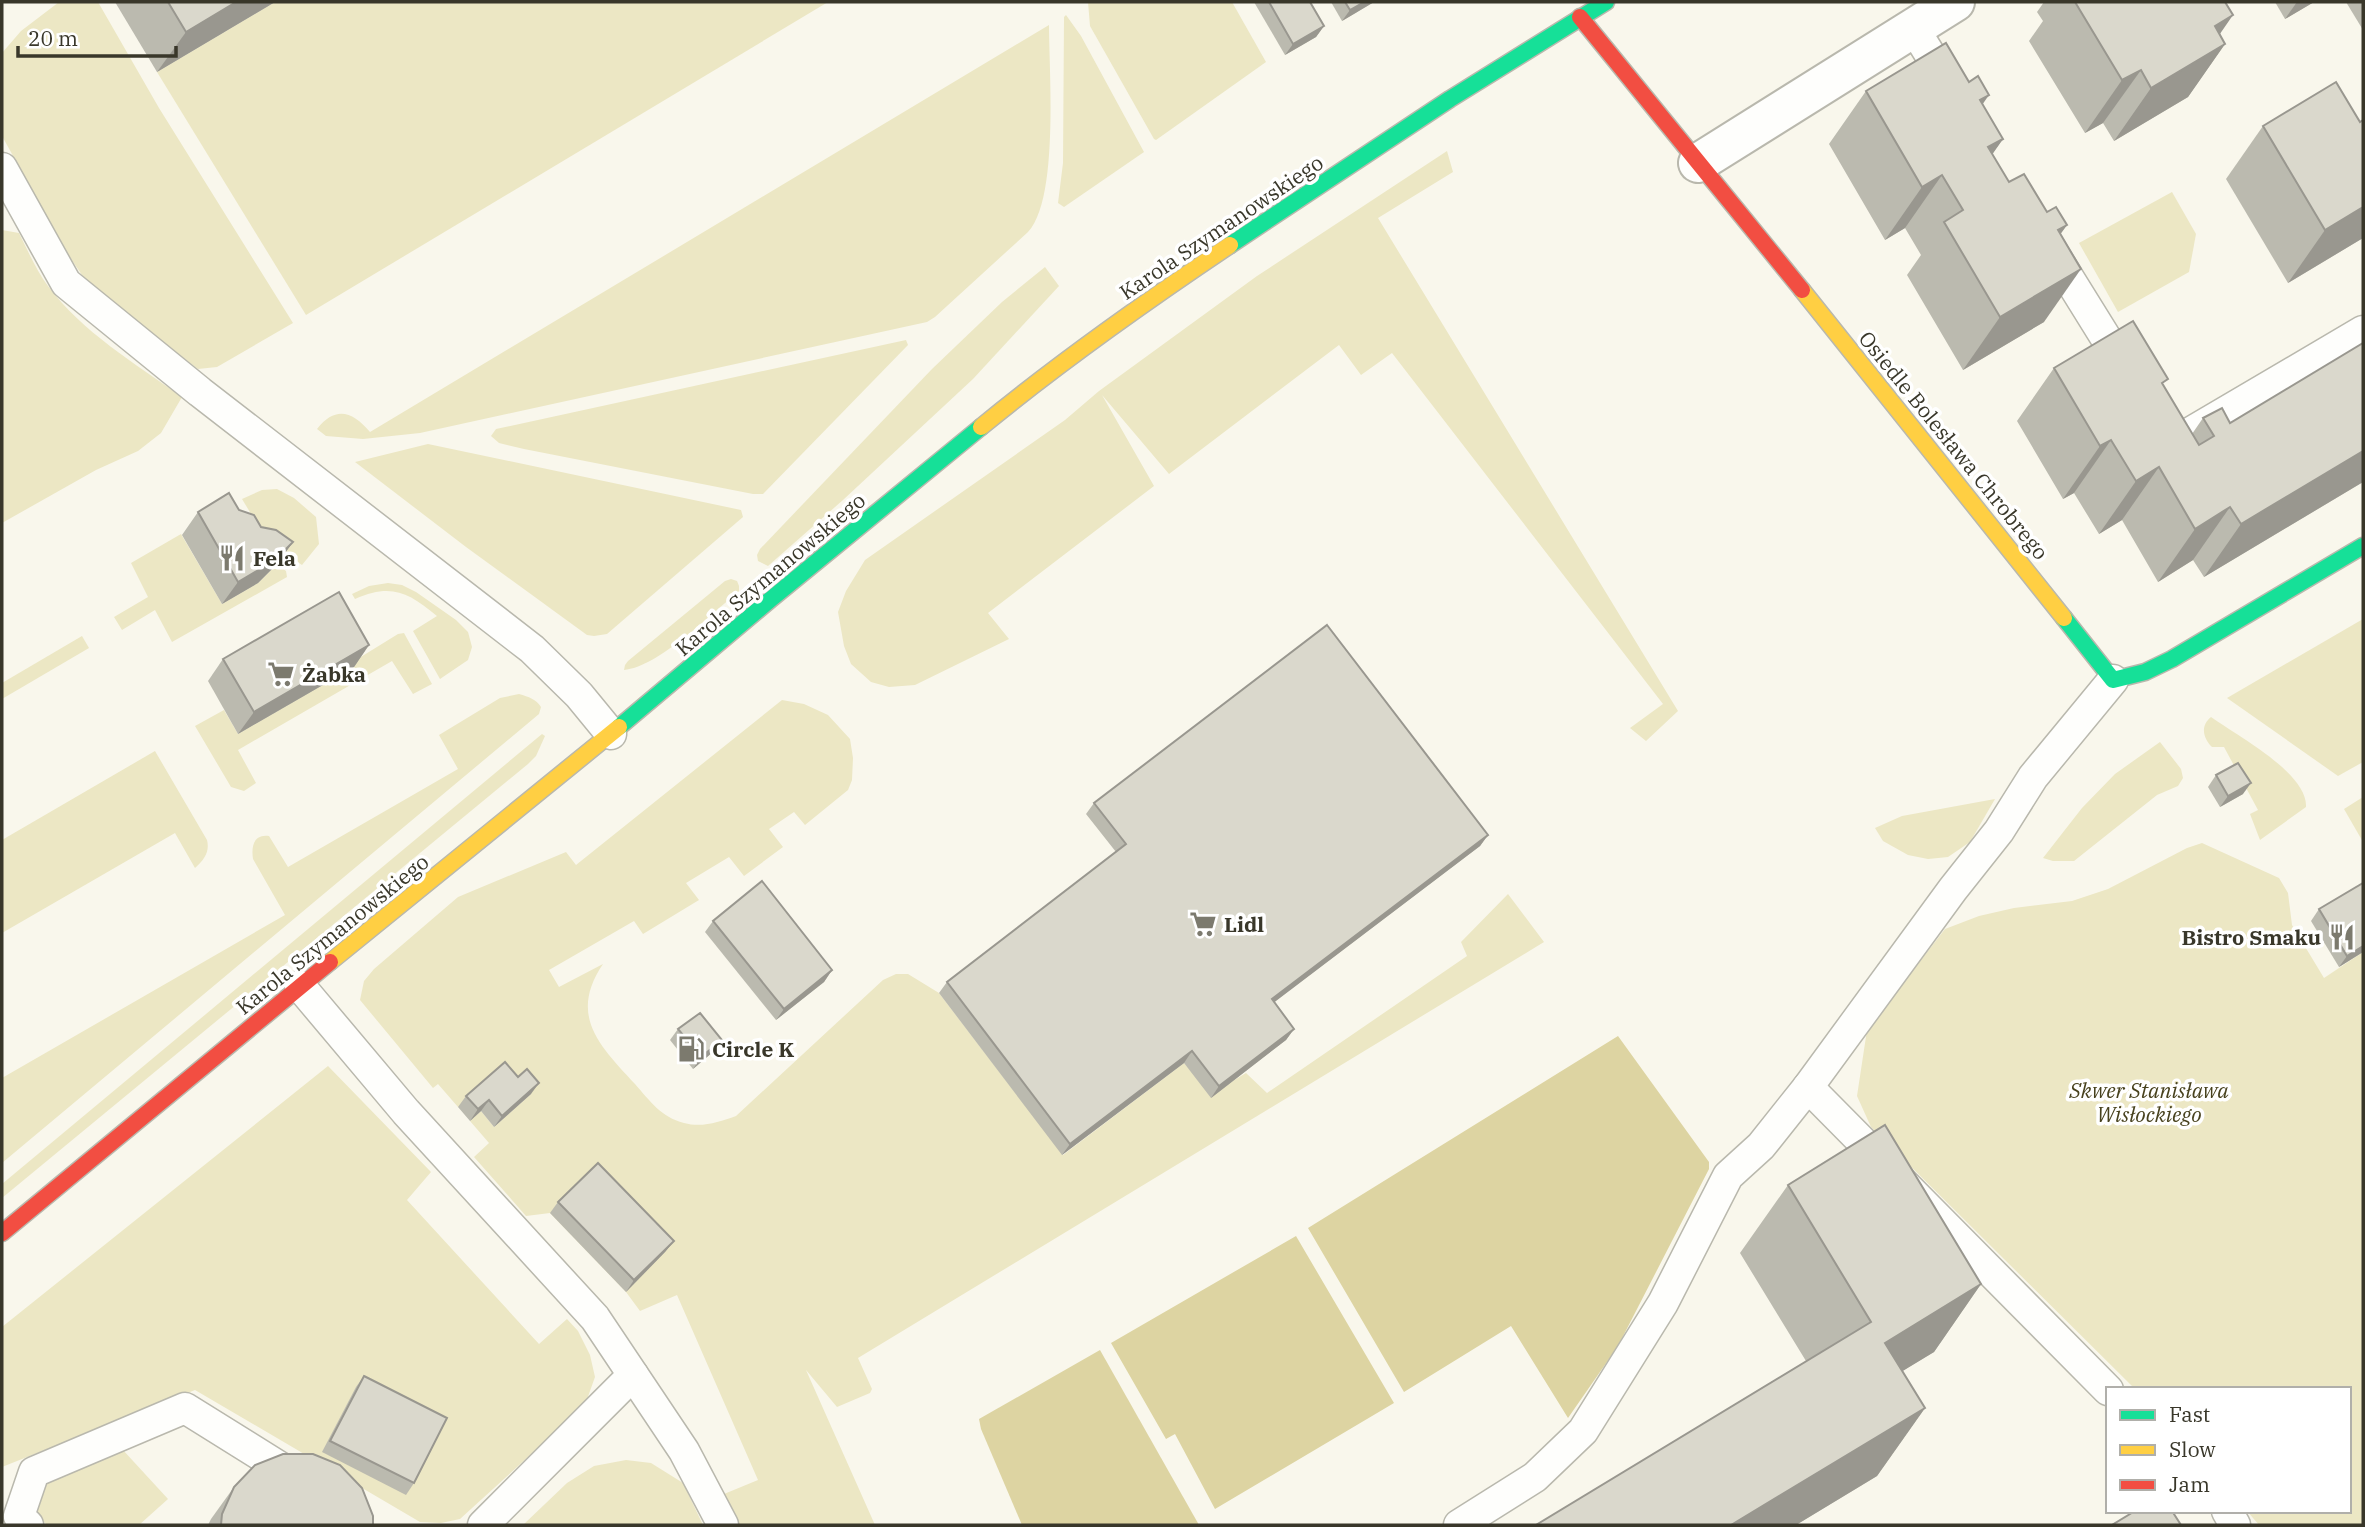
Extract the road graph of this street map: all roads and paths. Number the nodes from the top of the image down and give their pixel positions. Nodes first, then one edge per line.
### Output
1 (1955, 2) edge
2 (1586, 7) edge
3 (1913, 27) junction
4 (1965, 111) edge
5 (1698, 163) junction
6 (2, 167) edge
7 (2037, 227) edge
8 (2363, 331) edge
9 (2363, 546) edge
10 (2113, 680) junction
11 (611, 734) junction
12 (300, 986) junction
13 (1808, 1087) junction
14 (2, 1233) edge
15 (633, 1376) junction
16 (2106, 1388) edge
17 (330, 1498) edge
18 (28, 1525) edge
19 (482, 1525) edge
20 (723, 1525) edge
21 (1459, 1525) edge

1 - 3 street
2 - 5 street, Osiedle Bolesława Chrobrego
2 - 11 street, Karola Szymanowskiego
3 - 4 lane
3 - 5 street
5 - 10 street, Osiedle Bolesława Chrobrego
6 - 11 lane
7 - 8 lane
9 - 10 street
10 - 13 lane
11 - 12 street, Karola Szymanowskiego
12 - 14 street, Karola Szymanowskiego
12 - 15 lane
13 - 16 lane
13 - 21 lane
15 - 19 lane
15 - 20 lane
17 - 18 lane

